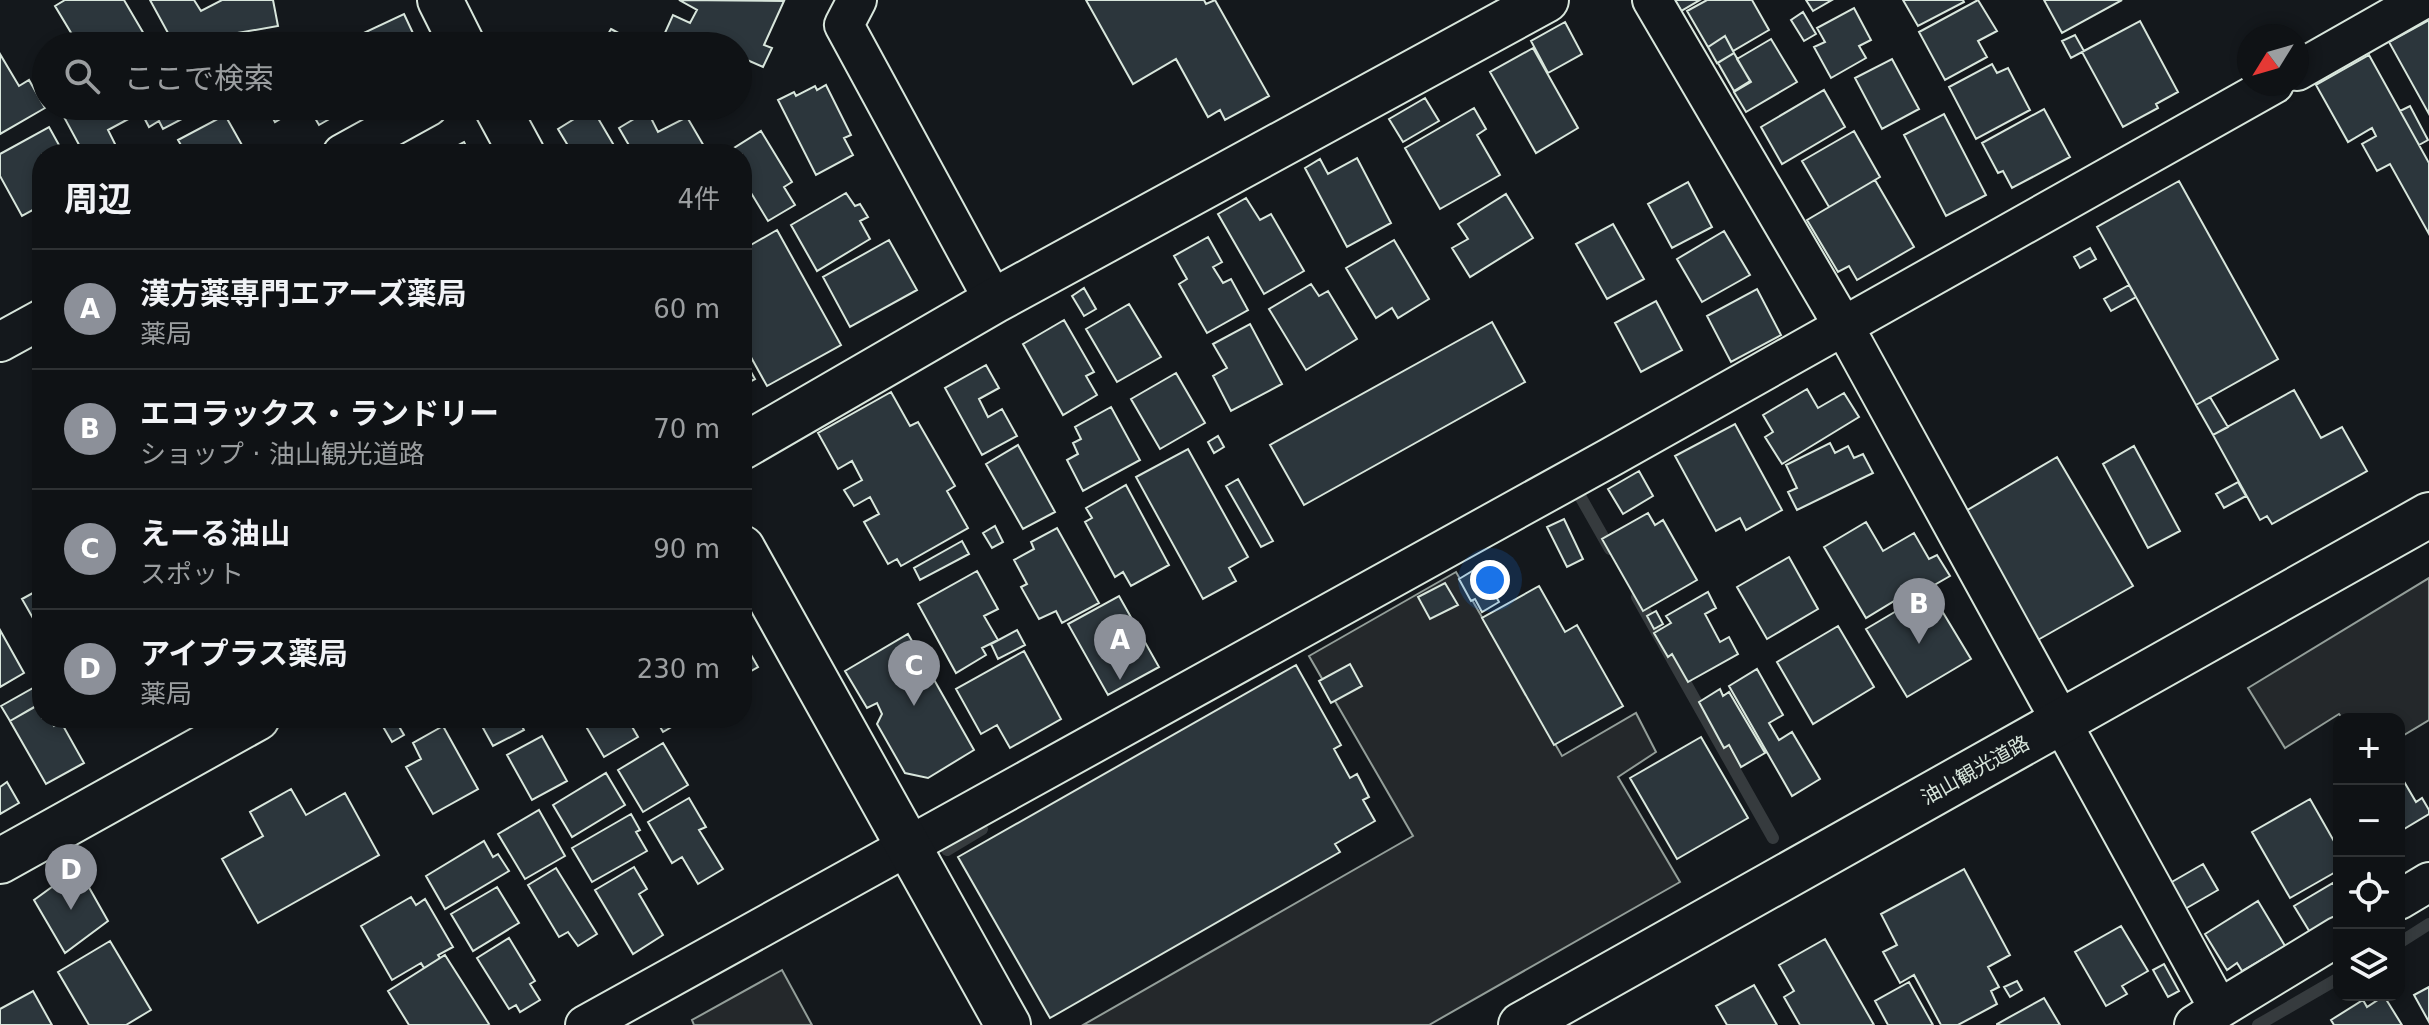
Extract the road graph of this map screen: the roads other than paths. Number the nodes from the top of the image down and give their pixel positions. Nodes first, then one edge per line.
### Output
1 (440, 0) edge
2 (857, 0) edge
3 (1546, 0) edge
4 (1652, 0) edge
5 (2422, 0) edge
6 (456, 32) edge
7 (2309, 64) edge
8 (2253, 96) edge
9 (404, 120) edge
10 (504, 120) edge
11 (360, 144) edge
12 (517, 144) edge
13 (994, 301) junction
14 (32, 324) edge
15 (1844, 327) junction
16 (0, 342) edge
17 (752, 441) edge
18 (2429, 515) edge
19 (752, 566) edge
20 (2062, 721) junction
21 (239, 728) edge
22 (908, 848) junction
23 (0, 861) edge
24 (2429, 882) edge
25 (2405, 896) edge
26 (2333, 940) edge
27 (2206, 1017) edge
28 (585, 1025) edge
29 (1008, 1025) edge
30 (1521, 1025) edge

1 - 6 street
2 - 13 street
3 - 13 street
4 - 15 street
5 - 7 street
8 - 15 street
9 - 11 street
10 - 12 street
13 - 17 street
14 - 16 street
15 - 20 street
15 - 22 street
18 - 20 street, 油山観光道路
19 - 22 street
20 - 27 street
20 - 30 street, 油山観光道路
21 - 23 street
22 - 28 street
22 - 29 street
24 - 25 street
26 - 27 street

